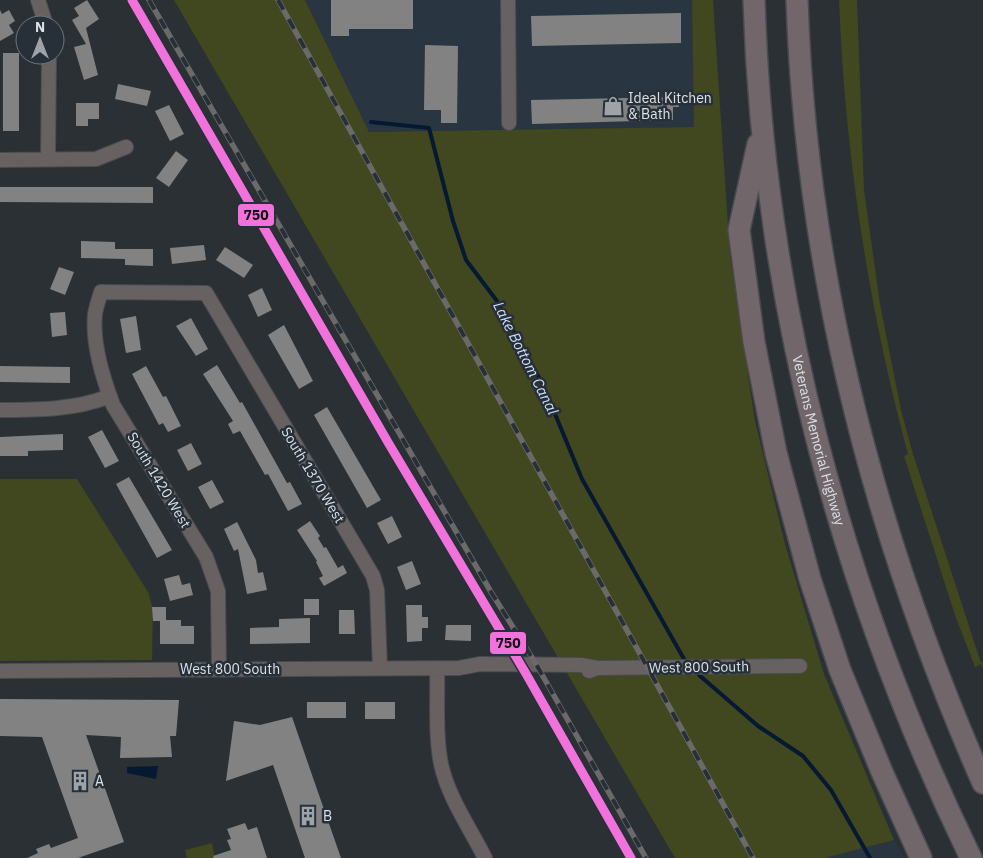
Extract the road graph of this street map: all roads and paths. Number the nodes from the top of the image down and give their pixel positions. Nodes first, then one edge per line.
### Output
1 (38, 0) edge
2 (508, 0) edge
3 (754, 0) edge
4 (797, 0) edge
5 (43, 15) edge
6 (49, 65) edge
7 (509, 123) dead end
8 (762, 126) junction
9 (126, 147) dead end
10 (48, 159) junction
11 (0, 160) edge
12 (101, 292) joint
13 (110, 396) junction
14 (0, 410) edge
15 (800, 666) dead end
16 (380, 668) junction
17 (437, 668) junction
18 (219, 669) junction
19 (0, 671) edge
20 (983, 783) edge
21 (485, 858) edge
22 (921, 858) edge
23 (971, 858) edge

1 - 5 street
2 - 7 street
3 - 8 highway, Veterans Memorial Highway
4 - 20 highway
6 - 10 street
8 - 22 highway
8 - 23 highway, Veterans Memorial Highway
9 - 10 street
10 - 11 street
12 - 13 street, South 1420 West
12 - 16 street, South 1370 West
13 - 14 street
13 - 18 street, South 1420 West
15 - 17 street, West 800 South
16 - 17 street, West 800 South
16 - 18 street, West 800 South
17 - 21 street
18 - 19 street, West 800 South

